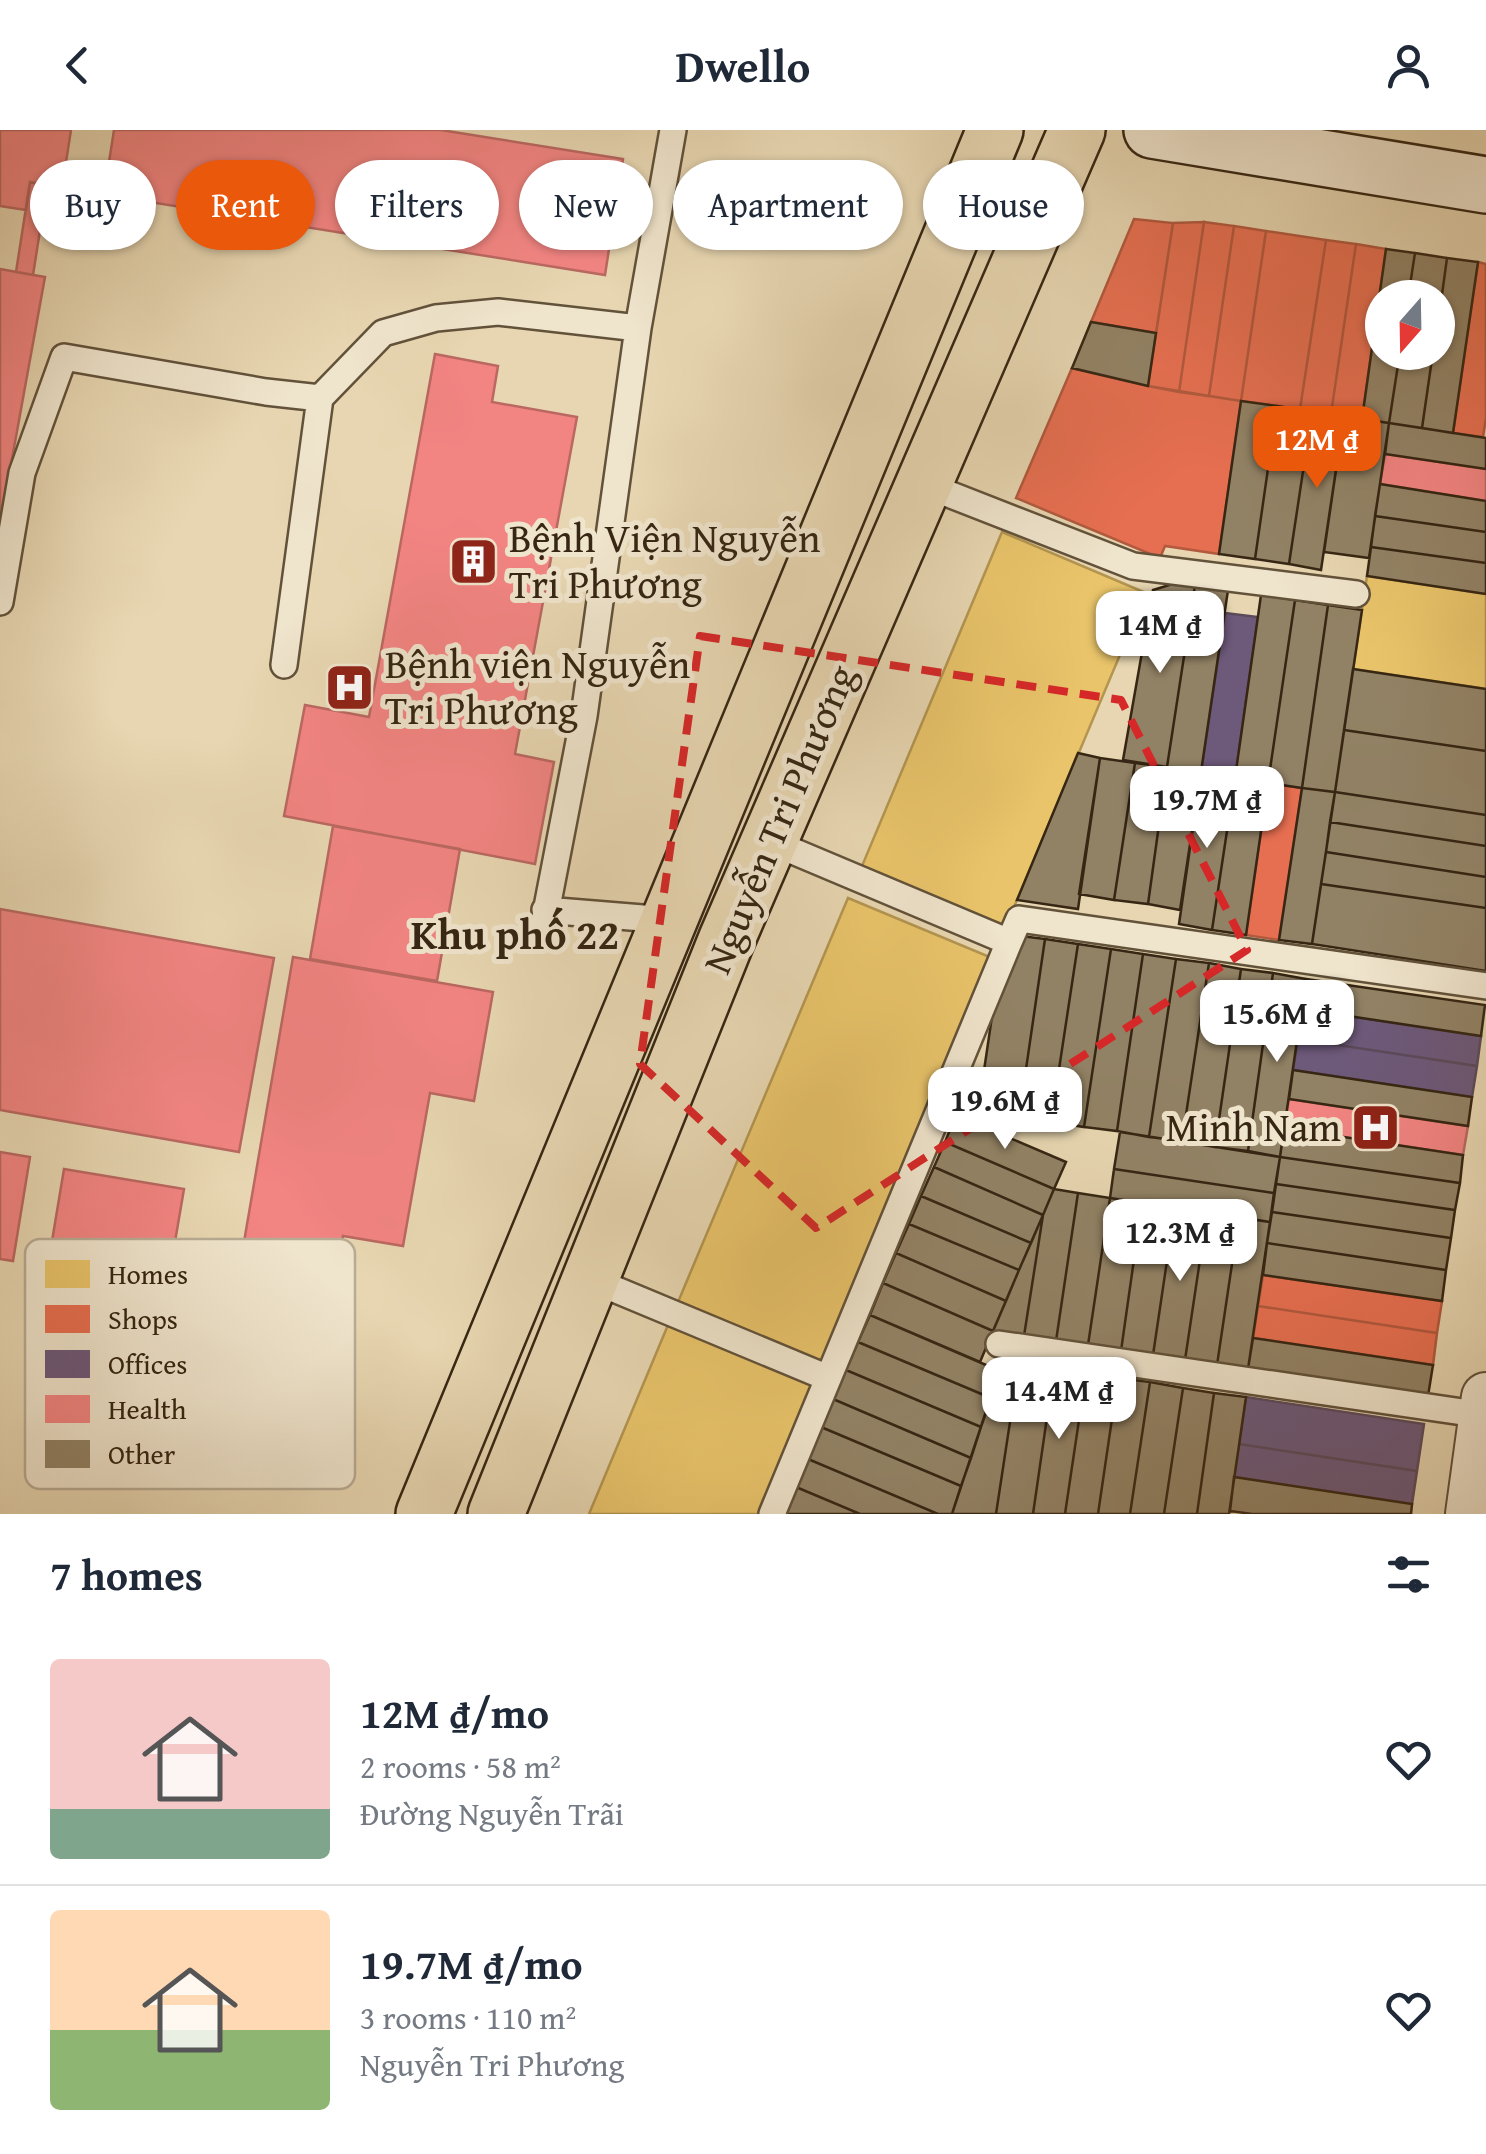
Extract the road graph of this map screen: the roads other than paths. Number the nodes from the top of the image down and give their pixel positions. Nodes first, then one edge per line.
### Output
1 (673, 130) edge
2 (995, 130) edge
3 (1077, 130) edge
4 (1152, 130) edge
5 (1486, 185) edge
6 (638, 328) junction
7 (320, 398) junction
8 (923, 484) junction
9 (1356, 594) dead end
10 (0, 602) edge
11 (284, 666) dead end
12 (769, 841) junction
13 (668, 920) junction
14 (726, 941) junction
15 (1009, 942) junction
16 (1486, 986) edge
17 (590, 1279) junction
18 (998, 1344) dead end
19 (828, 1378) junction
20 (1485, 1406) edge
21 (424, 1514) edge
22 (496, 1514) edge
23 (772, 1514) edge
24 (1470, 1514) edge

1 - 6 lane
2 - 13 main road, Nguyễn Tri Phương
3 - 8 main road, Nguyễn Tri Phương
4 - 5 main road
6 - 7 lane
6 - 13 lane
7 - 10 lane
7 - 11 lane
8 - 9 lane
8 - 12 main road, Nguyễn Tri Phương
12 - 14 main road, Nguyễn Tri Phương
12 - 15 lane
13 - 14 main road
13 - 21 main road, Nguyễn Tri Phương
14 - 17 main road, Nguyễn Tri Phương
15 - 16 lane
15 - 19 lane
17 - 19 lane
17 - 22 main road, Nguyễn Tri Phương
18 - 20 lane
19 - 23 lane
20 - 24 street

